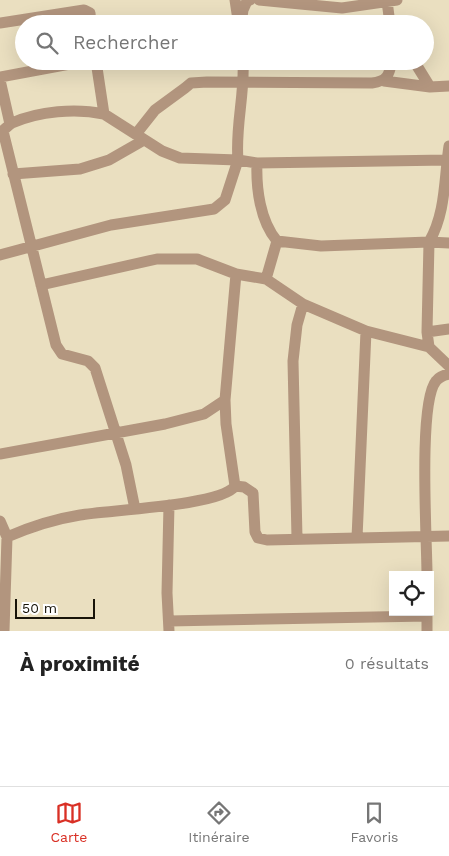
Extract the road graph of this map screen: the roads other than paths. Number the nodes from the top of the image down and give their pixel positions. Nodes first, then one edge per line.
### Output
1 (235, 0) edge
2 (250, 0) edge
3 (259, 0) edge
4 (392, 1) edge
5 (294, 2) edge
6 (367, 2) edge
7 (52, 15) edge
8 (90, 15) edge
9 (238, 15) edge
10 (242, 15) edge
11 (391, 15) edge
12 (15, 21) edge
13 (0, 23) edge
14 (43, 70) edge
15 (97, 70) edge
16 (243, 70) edge
17 (390, 70) edge
18 (420, 70) edge
19 (0, 79) edge
20 (384, 81) junction
21 (243, 84) junction
22 (449, 86) edge
23 (430, 87) junction
24 (104, 114) junction
25 (4, 129) edge
26 (140, 137) junction
27 (449, 146) edge
28 (238, 160) junction
29 (447, 160) junction
30 (257, 163) junction
31 (13, 174) junction
32 (277, 241) junction
33 (429, 242) junction
34 (449, 243) edge
35 (31, 246) junction
36 (0, 255) edge
37 (236, 274) junction
38 (266, 280) junction
39 (41, 285) junction
40 (303, 304) junction
41 (449, 329) edge
42 (366, 331) junction
43 (427, 332) junction
44 (429, 347) junction
45 (449, 366) edge
46 (449, 374) edge
47 (225, 400) junction
48 (116, 433) junction
49 (0, 454) edge
50 (236, 486) junction
51 (169, 505) junction
52 (135, 509) junction
53 (0, 521) edge
54 (426, 536) junction
55 (449, 536) edge
56 (7, 537) junction
57 (297, 538) junction
58 (357, 538) junction
59 (427, 571) edge
60 (389, 616) edge
61 (427, 616) edge
62 (169, 626) edge
63 (4, 631) edge
64 (427, 631) edge

1 - 9 street
2 - 10 street
3 - 5 street
4 - 6 street
4 - 11 street
5 - 6 street
7 - 8 street
12 - 13 street
14 - 19 street
15 - 24 street
16 - 21 street
17 - 20 street
18 - 23 street
19 - 25 street
20 - 21 street
20 - 23 street
21 - 26 street
21 - 28 street
22 - 23 street
24 - 25 street
24 - 26 street
25 - 31 street
26 - 28 street
26 - 31 street
27 - 29 street
28 - 30 street
28 - 35 street
29 - 30 street
29 - 33 street
30 - 32 street
31 - 35 street
32 - 33 street
32 - 38 street
33 - 34 street
33 - 43 street
35 - 36 street
35 - 39 street
37 - 38 street
37 - 39 street
37 - 47 street
38 - 40 street
39 - 48 street
40 - 42 street
40 - 57 street
41 - 43 street
42 - 44 street
42 - 58 street
43 - 44 street
44 - 45 street
46 - 54 street
47 - 48 street
47 - 50 street
48 - 49 street
48 - 52 street
50 - 51 street
50 - 57 street
51 - 52 street
51 - 62 street
52 - 56 street
53 - 56 street
54 - 55 street
54 - 58 street
54 - 59 street
56 - 63 street
57 - 58 street
60 - 62 street
61 - 64 street

